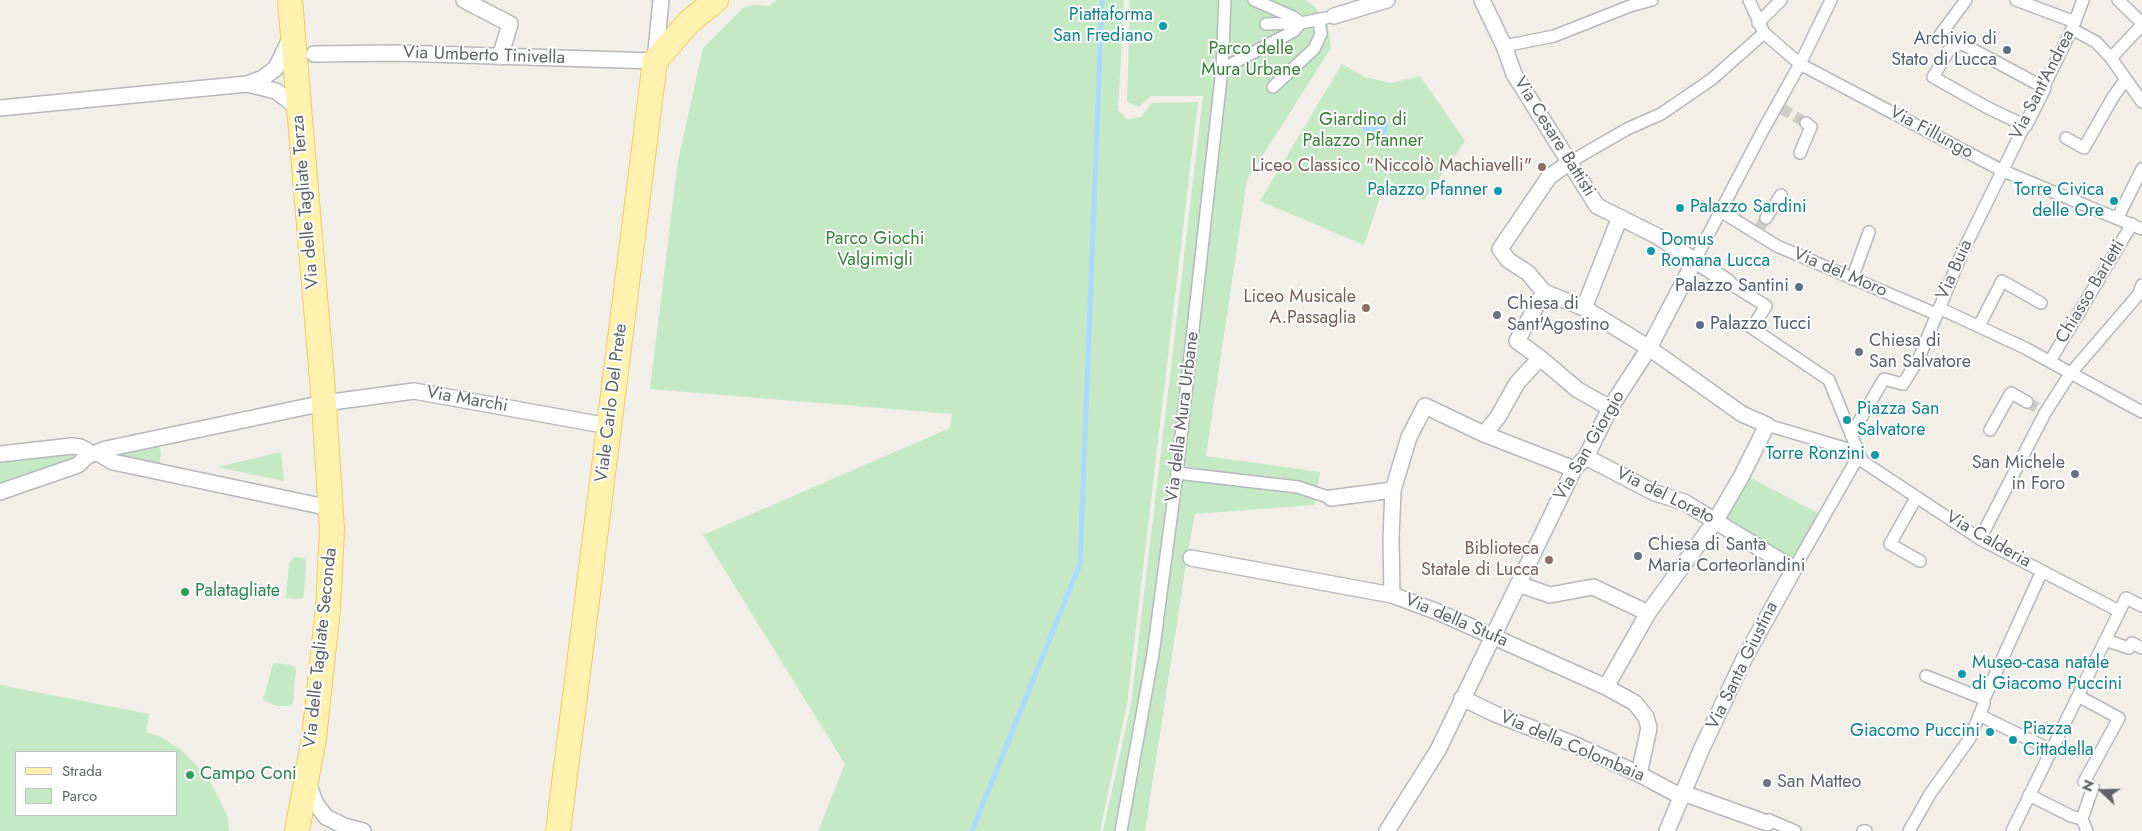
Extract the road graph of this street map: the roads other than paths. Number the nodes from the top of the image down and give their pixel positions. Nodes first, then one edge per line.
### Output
1 (290, 0) edge
2 (464, 0) edge
3 (661, 0) edge
4 (716, 0) edge
5 (1225, 0) edge
6 (1254, 0) edge
7 (1343, 0) edge
8 (1387, 0) edge
9 (1482, 0) edge
10 (1652, 0) edge
11 (1748, 0) edge
12 (1781, 0) edge
13 (1831, 0) edge
14 (1966, 0) edge
15 (2016, 0) edge
16 (2083, 0) edge
17 (2118, 0) edge
18 (1327, 18) junction
19 (1301, 23) junction
20 (1266, 24) dead end
21 (2142, 24) edge
22 (2073, 26) junction
23 (1761, 28) junction
24 (292, 35) junction
25 (1952, 44) junction
26 (1504, 46) junction
27 (314, 54) dead end
28 (500, 57) junction
29 (2111, 58) junction
30 (655, 61) junction
31 (1800, 64) junction
32 (1222, 69) junction
33 (2126, 79) junction
34 (246, 84) junction
35 (1273, 87) dead end
36 (2040, 90) junction
37 (2142, 102) edge
38 (0, 108) edge
39 (298, 108) junction
40 (1806, 123) dead end
41 (2023, 126) junction
42 (2066, 138) dead end
43 (1800, 153) dead end
44 (1570, 162) junction
45 (2142, 169) edge
46 (2001, 170) junction
47 (1781, 195) dead end
48 (1722, 212) junction
49 (1620, 217) junction
50 (2118, 217) junction
51 (1766, 218) tunnel mouth
52 (2137, 226) edge
53 (1869, 232) dead end
54 (1695, 260) junction
55 (1852, 278) junction
56 (1728, 282) joint
57 (2142, 285) edge
58 (1544, 292) junction
59 (2041, 303) dead end
60 (1584, 308) junction
61 (1937, 310) junction
62 (1979, 326) junction
63 (1649, 348) junction
64 (1540, 358) junction
65 (2050, 361) junction
66 (2070, 374) junction
67 (2027, 402) tunnel mouth
68 (324, 403) junction
69 (1610, 408) junction
70 (2142, 412) edge
71 (1767, 425) junction
72 (609, 426) junction
73 (1990, 430) dead end
74 (1484, 434) junction
75 (1851, 434) junction
76 (0, 454) edge
77 (93, 454) junction
78 (1860, 456) junction
79 (1586, 458) junction
80 (1574, 469) junction
81 (1177, 473) junction
82 (1394, 490) junction
83 (0, 492) edge
84 (1331, 498) joint
85 (1916, 498) junction
86 (330, 508) junction
87 (1716, 520) junction
88 (1980, 539) junction
89 (1191, 558) dead end
90 (1920, 561) dead end
91 (1794, 569) junction
92 (2042, 571) junction
93 (1518, 584) junction
94 (1392, 595) junction
95 (2142, 606) edge
96 (2119, 611) junction
97 (1648, 613) junction
98 (1494, 636) junction
99 (2105, 640) junction
100 (2142, 648) edge
101 (1926, 676) dead end
102 (1606, 687) junction
103 (2078, 696) junction
104 (1462, 698) junction
105 (1984, 699) junction
106 (1980, 715) junction
107 (2051, 750) junction
108 (1639, 774) junction
109 (306, 777) junction
110 (1682, 795) junction
111 (2029, 795) junction
112 (2082, 819) junction
113 (1767, 823) joint
114 (297, 831) edge
115 (363, 831) edge
116 (558, 831) edge
117 (1121, 831) edge
118 (1387, 831) edge
119 (1667, 831) edge
120 (1795, 831) edge
121 (1909, 831) edge
122 (2012, 831) edge
123 (2087, 831) edge

1 - 24 main road, Via delle Tagliate Terza
2 - 28 street
3 - 30 street
4 - 30 main road
5 - 32 street, Via della Mura Urbane
6 - 19 street
7 - 18 street
8 - 18 street
9 - 26 street, Via Cesare Battisti
10 - 26 street
11 - 23 street, Via Fillungo
12 - 23 street
13 - 31 street, Via San Giorgio
14 - 25 street
15 - 22 street
16 - 22 street, Via Sant'Andrea
17 - 21 street
18 - 19 street
18 - 35 street
19 - 20 street
19 - 32 street
21 - 29 street
22 - 29 street
22 - 36 street, Via Sant'Andrea
23 - 31 street, Via Fillungo
23 - 44 street
24 - 34 street
24 - 39 main road, Via delle Tagliate Terza
25 - 36 street
25 - 41 street
26 - 44 street, Via Cesare Battisti
27 - 28 street, Via Umberto Tinivella
28 - 30 street, Via Umberto Tinivella
29 - 33 street
30 - 72 main road, Viale Carlo Del Prete
31 - 46 street, Via Fillungo
31 - 48 street, Via San Giorgio
32 - 81 street, Via della Mura Urbane
33 - 37 street
33 - 42 street
34 - 38 street
34 - 39 street
36 - 41 street, Via Sant'Andrea
39 - 68 main road, Via delle Tagliate Terza
40 - 43 street
41 - 46 street, Via Sant'Andrea
44 - 49 street, Via Cesare Battisti
44 - 58 street
45 - 50 street
46 - 50 street, Via Fillungo
46 - 61 street, Via Buia
47 - 51 street
48 - 54 street, Via San Giorgio
48 - 55 street, Via del Moro
49 - 54 street, Via Cesare Battisti
49 - 60 street
50 - 52 street, Via Fillungo
52 - 65 street, Chiasso Barletti
53 - 55 street
54 - 56 street, Via Cesare Battisti
54 - 63 street, Via San Giorgio
55 - 61 street, Via del Moro
56 - 75 street, Via Cesare Battisti
57 - 66 street
58 - 60 street
58 - 64 street
59 - 62 street
60 - 63 street
61 - 62 street, Via del Moro
61 - 75 street, Via Buia
62 - 65 street, Via del Moro
63 - 69 street, Via San Giorgio
63 - 71 street
64 - 69 street
64 - 74 street
65 - 66 street, Via del Moro
66 - 70 street, Via del Moro
66 - 88 street
67 - 73 street
68 - 72 street, Via Marchi
68 - 77 street, Via Marchi
68 - 86 main road, Via delle Tagliate Seconda
69 - 79 street, Via San Giorgio
71 - 78 street
71 - 87 street
72 - 116 main road, Viale Carlo Del Prete
74 - 80 street
74 - 82 street
75 - 78 street
76 - 77 street
77 - 83 street
77 - 86 street
78 - 85 street, Via Calderia
78 - 91 street, Via Santa Giustina
79 - 80 street, Via San Giorgio
79 - 87 street, Via del Loreto
80 - 93 street, Via San Giorgio
81 - 84 street
81 - 117 street, Via della Mura Urbane
82 - 84 street
82 - 94 street
85 - 88 street, Via Calderia
85 - 90 street
86 - 109 main road, Via delle Tagliate Seconda
87 - 91 street, Via del Loreto
87 - 97 street
88 - 92 street, Via Calderia
89 - 94 street, Via della Stufa
91 - 110 street, Via Santa Giustina
92 - 96 street, Via Calderia
92 - 105 street
93 - 97 street
93 - 98 street, Via San Giorgio
94 - 98 street, Via della Stufa
95 - 96 street
96 - 99 street
97 - 102 street
98 - 102 street, Via della Stufa
98 - 104 street, Via San Giorgio
99 - 100 street
99 - 103 street
101 - 105 street
102 - 108 street, Via della Stufa
103 - 107 street
103 - 112 street
104 - 108 street, Via della Colombaia
104 - 118 street, Via San Giorgio
105 - 106 street
106 - 107 street
106 - 121 street
107 - 111 street
108 - 110 street, Via della Colombaia
109 - 114 main road, Via delle Tagliate Seconda
109 - 115 street
110 - 113 street, Via della Colombaia
110 - 119 street, Via Santa Giustina
111 - 112 street
111 - 122 street
112 - 123 street
113 - 120 street

